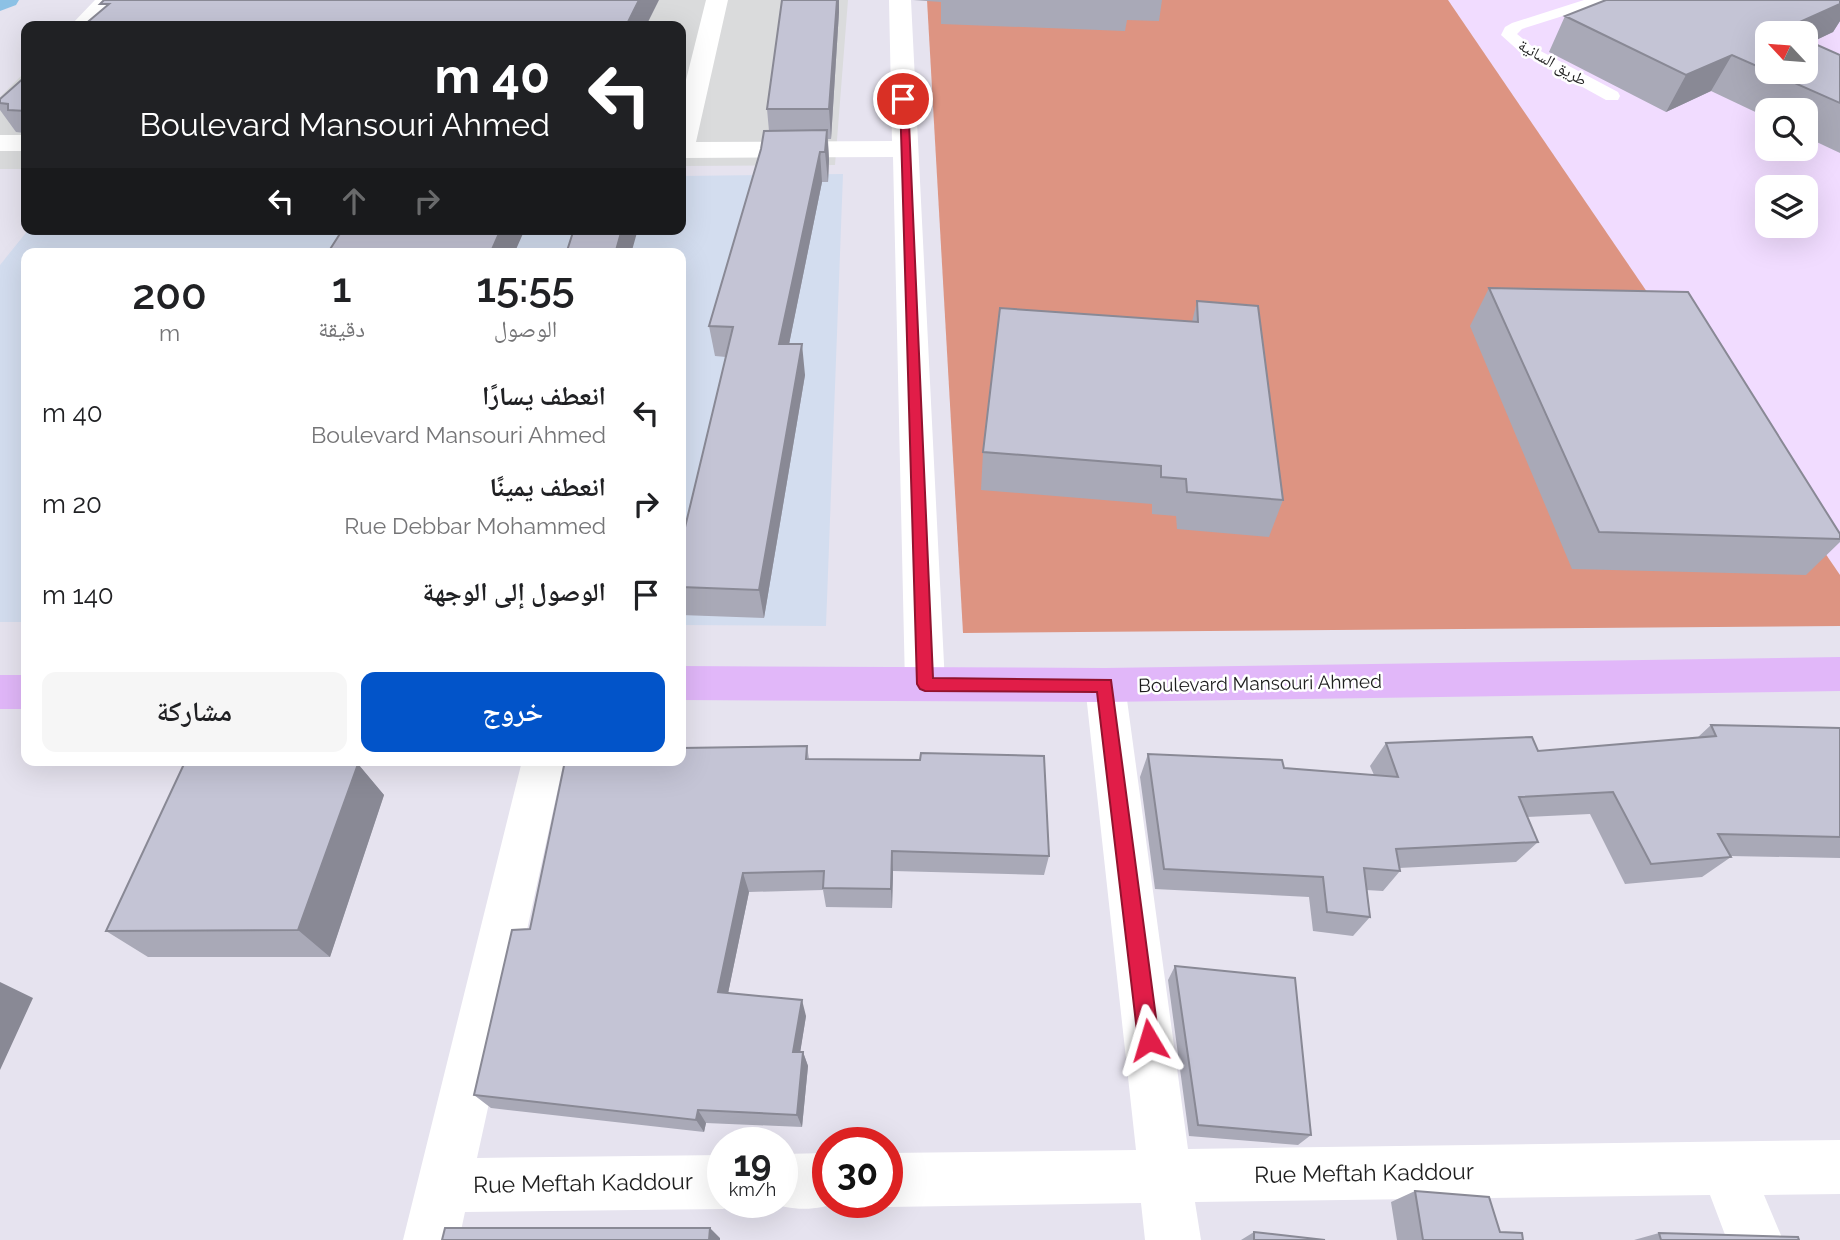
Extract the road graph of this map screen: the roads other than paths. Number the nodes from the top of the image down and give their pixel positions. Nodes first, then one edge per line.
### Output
1 (8, 0) edge
2 (107, 0) edge
3 (717, 0) edge
4 (900, 0) edge
5 (1599, 0) edge
6 (0, 4) edge
7 (86, 21) edge
8 (1612, 96) dead end
9 (686, 129) edge
10 (0, 143) edge
11 (21, 143) edge
12 (905, 149) junction
13 (686, 150) edge
14 (1840, 674) edge
15 (686, 683) edge
16 (925, 684) junction
17 (1105, 685) junction
18 (0, 692) edge
19 (21, 692) edge
20 (542, 766) edge
21 (1840, 1167) edge
22 (1726, 1169) junction
23 (1165, 1176) junction
24 (903, 1180) edge
25 (707, 1182) edge
26 (444, 1185) junction
27 (431, 1240) edge
28 (1173, 1240) edge
29 (1755, 1240) edge

1 - 6 highway
2 - 7 street
3 - 9 street
4 - 12 street
5 - 8 lane, طريق السانية
10 - 11 street
12 - 13 street
12 - 16 street
14 - 17 main road, Boulevard Mansouri Ahmed
15 - 16 main road, Boulevard Mansouri Ahmed
16 - 17 main road, Boulevard Mansouri Ahmed
17 - 23 street
18 - 19 main road
20 - 26 street
21 - 22 street, Rue Meftah Kaddour
22 - 23 street, Rue Meftah Kaddour
22 - 29 street
23 - 24 street, Rue Meftah Kaddour
23 - 28 street
25 - 26 street, Rue Meftah Kaddour
26 - 27 street

